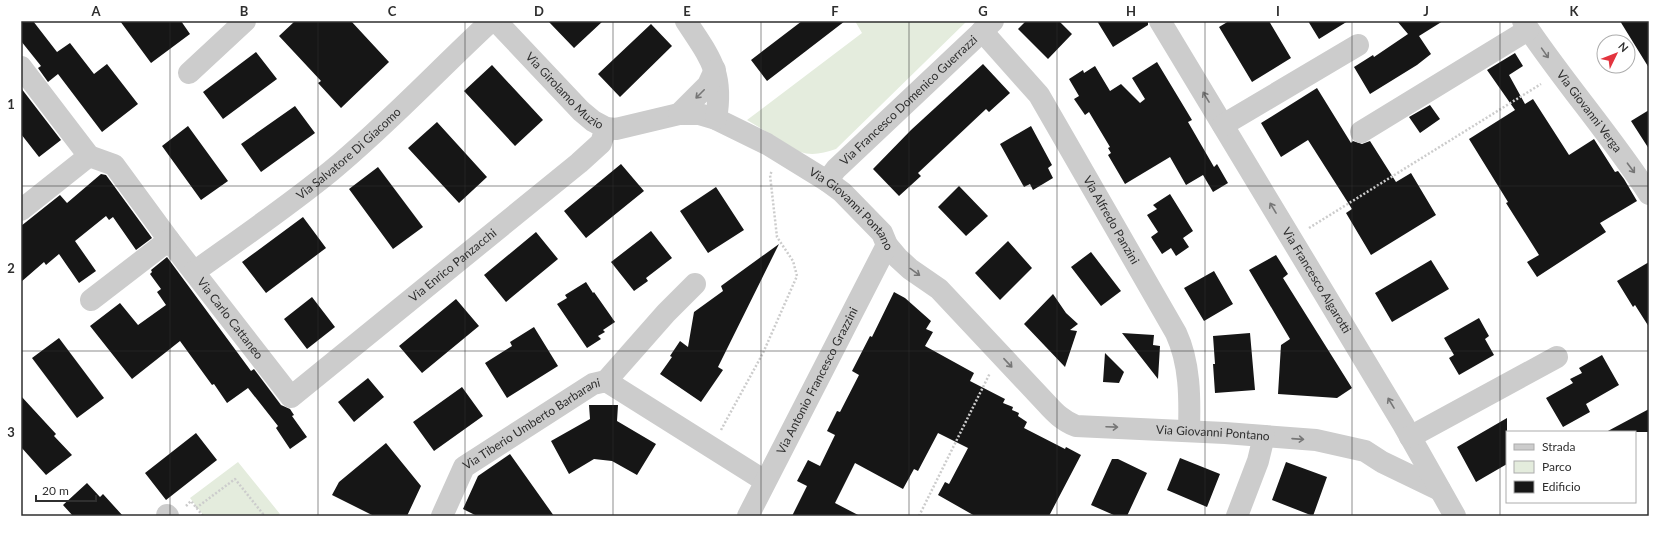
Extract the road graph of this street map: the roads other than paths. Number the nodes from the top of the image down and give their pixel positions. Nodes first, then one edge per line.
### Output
1 (246, 21) edge
2 (491, 21) edge
3 (496, 21) edge
4 (686, 21) edge
5 (1160, 21) edge
6 (1526, 25) edge
7 (988, 26) edge
8 (1358, 45) dead end
9 (21, 68) edge
10 (715, 70) junction
11 (189, 73) dead end
12 (680, 114) junction
13 (716, 118) junction
14 (1223, 125) junction
15 (606, 128) junction
16 (1361, 132) dead end
17 (89, 156) junction
18 (827, 181) junction
19 (1649, 194) edge
20 (21, 210) edge
21 (169, 240) junction
22 (887, 246) junction
23 (194, 272) junction
24 (695, 284) dead end
25 (91, 300) dead end
26 (1557, 357) dead end
27 (606, 381) junction
28 (291, 397) joint
29 (1189, 431) junction
30 (1264, 436) junction
31 (1410, 437) junction
32 (765, 482) junction
33 (1440, 490) junction
34 (442, 516) edge
35 (748, 516) edge
36 (1238, 516) edge
37 (1455, 516) edge

1 - 11 street
2 - 23 street, Via Salvatore Di Giacomo
3 - 15 street, Via Girolamo Muzio
4 - 10 street
14 -> 5 street, Via Francesco Algarotti
6 - 16 street, Via Giovanni Verga
6 -> 19 street, Via Giovanni Verga
7 - 18 street, Via Francesco Domenico Guerrazzi
7 - 29 street, Via Alfredo Panzini
8 - 14 street
9 - 17 street
10 -> 12 street
10 - 13 street
12 - 13 street, Via Girolamo Muzio
12 - 15 street, Via Girolamo Muzio
13 - 18 street, Via Giovanni Pontano
31 -> 14 street, Via Francesco Algarotti
15 - 28 street, Via Enrico Panzacchi
17 - 20 street
17 - 21 street, Via Carlo Cattaneo
18 - 22 street, Via Giovanni Pontano
21 - 23 street, Via Carlo Cattaneo
21 - 25 street
22 -> 29 street, Via Giovanni Pontano
22 - 32 street, Via Antonio Francesco Grazzini
23 - 28 street, Via Carlo Cattaneo
24 - 27 street, Via Tiberio Umberto Barbarani
26 - 31 street
27 - 32 street, Via Tiberio Umberto Barbarani
27 - 34 street, Via Tiberio Umberto Barbarani
29 - 30 street, Via Giovanni Pontano
30 -> 33 street, Via Giovanni Pontano
30 - 36 street
31 - 33 street, Via Francesco Algarotti
32 - 35 street, Via Antonio Francesco Grazzini
33 - 37 street, Via Francesco Algarotti

